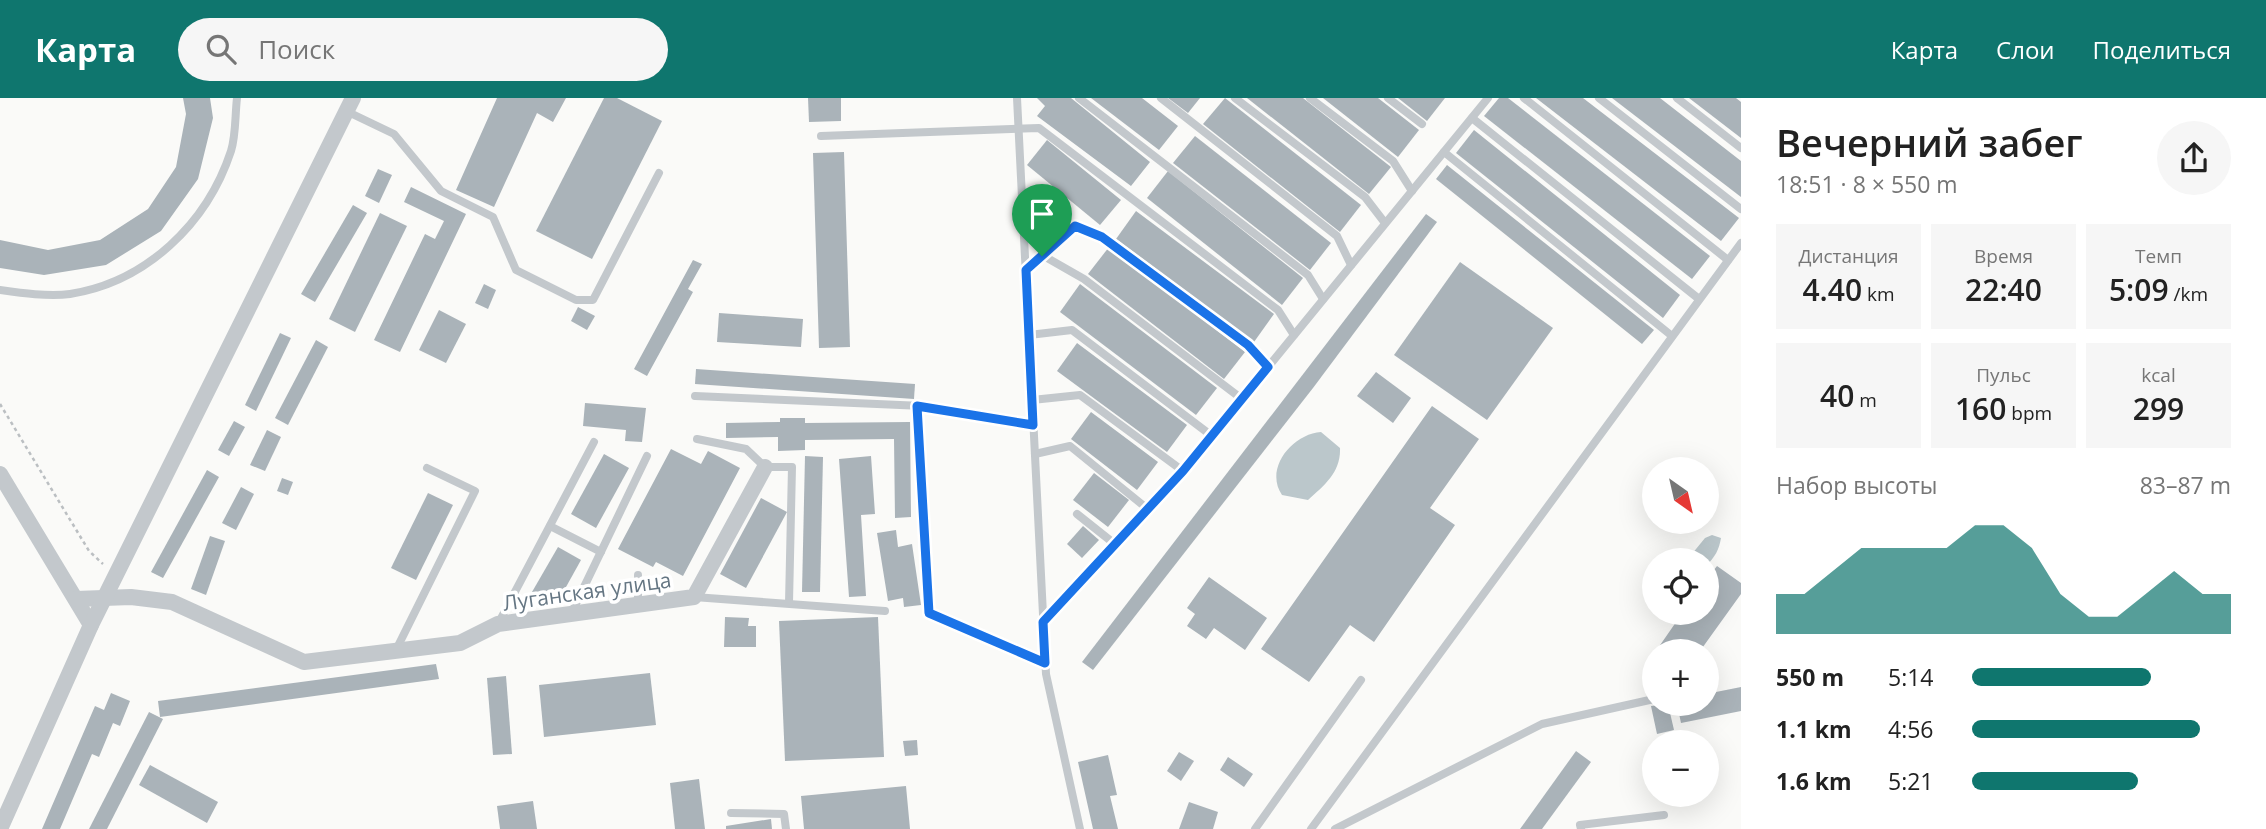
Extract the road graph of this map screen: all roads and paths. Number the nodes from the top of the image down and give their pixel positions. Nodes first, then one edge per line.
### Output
1 (237, 98) edge
2 (1017, 98) edge
3 (1079, 98) edge
4 (1161, 98) edge
5 (1235, 98) edge
6 (1311, 98) edge
7 (1388, 98) edge
8 (1488, 98) edge
9 (1524, 98) edge
10 (1599, 98) edge
11 (1677, 98) edge
12 (349, 105) edge
13 (1472, 118) junction
14 (1422, 124) dead end
15 (1019, 127) junction
16 (821, 136) dead end
17 (1741, 148) edge
18 (1444, 152) junction
19 (659, 173) dead end
20 (1412, 191) junction
21 (1741, 209) edge
22 (1385, 223) junction
23 (1741, 243) edge
24 (1042, 256) junction
25 (1728, 260) junction
26 (1351, 265) junction
27 (1026, 270) junction
28 (0, 290) edge
29 (1324, 299) junction
30 (1699, 299) junction
31 (1029, 335) junction
32 (1294, 335) junction
33 (1672, 336) junction
34 (1268, 367) junction
35 (695, 396) dead end
36 (1242, 399) junction
37 (1032, 400) junction
38 (0, 404) edge
39 (917, 406) junction
40 (1033, 425) junction
41 (1212, 436) junction
42 (697, 439) dead end
43 (594, 442) dead end
44 (1035, 454) junction
45 (647, 456) dead end
46 (765, 467) junction
47 (427, 468) dead end
48 (1183, 471) junction
49 (0, 474) edge
50 (1149, 510) junction
51 (1077, 513) dead end
52 (550, 526) junction
53 (1116, 545) junction
54 (601, 552) junction
55 (116, 575) junction
56 (638, 575) dead end
57 (694, 597) junction
58 (104, 598) junction
59 (76, 599) junction
60 (789, 603) junction
61 (638, 604) junction
62 (885, 611) dead end
63 (571, 614) junction
64 (1043, 622) junction
65 (498, 624) junction
66 (91, 625) junction
67 (395, 651) junction
68 (1045, 663) junction
69 (1361, 680) dead end
70 (1642, 702) edge
71 (731, 813) dead end
72 (1664, 815) dead end
73 (0, 829) edge
74 (786, 829) edge
75 (1080, 829) edge
76 (1255, 829) edge
77 (1311, 829) edge
78 (1335, 829) edge
79 (1581, 829) edge

1 - 28 lane
2 - 15 lane
3 - 29 lane
4 - 26 lane
5 - 22 lane
6 - 20 lane
7 - 14 lane
8 - 13 lane
9 - 25 lane
10 - 21 lane
11 - 17 lane
12 - 19 lane
12 - 55 street
13 - 18 lane
13 - 30 lane
15 - 16 lane
15 - 27 lane
15 - 32 lane
18 - 20 lane
18 - 33 lane
20 - 22 lane
22 - 26 lane
23 - 25 lane
24 - 27 lane
24 - 34 lane
24 - 36 lane
25 - 30 lane
26 - 29 lane
27 - 31 lane
29 - 32 lane
30 - 33 lane
31 - 37 lane
31 - 41 lane
32 - 34 lane
33 - 77 lane
34 - 36 lane
35 - 39 lane
36 - 41 lane
37 - 40 lane
37 - 48 lane
38 - 55 path
39 - 40 lane
39 - 68 lane
40 - 44 lane
41 - 48 lane
42 - 46 lane
43 - 52 lane
44 - 50 lane
44 - 64 lane
45 - 54 lane
46 - 57 street, Луганская улица
46 - 60 lane
47 - 67 lane
48 - 50 lane
49 - 59 street
50 - 53 lane
51 - 53 lane
52 - 54 lane
52 - 65 lane
53 - 64 lane
54 - 63 lane
55 - 58 street
56 - 61 lane
57 - 60 lane
57 - 61 street, Луганская улица
58 - 59 street, Луганская улица
58 - 66 street
58 - 67 street, Луганская улица
59 - 66 street
60 - 62 lane
61 - 63 street, Луганская улица
63 - 65 street, Луганская улица
64 - 68 lane
65 - 67 street, Луганская улица
66 - 73 street
68 - 75 lane
69 - 76 lane
70 - 78 lane
71 - 74 lane
72 - 79 lane

